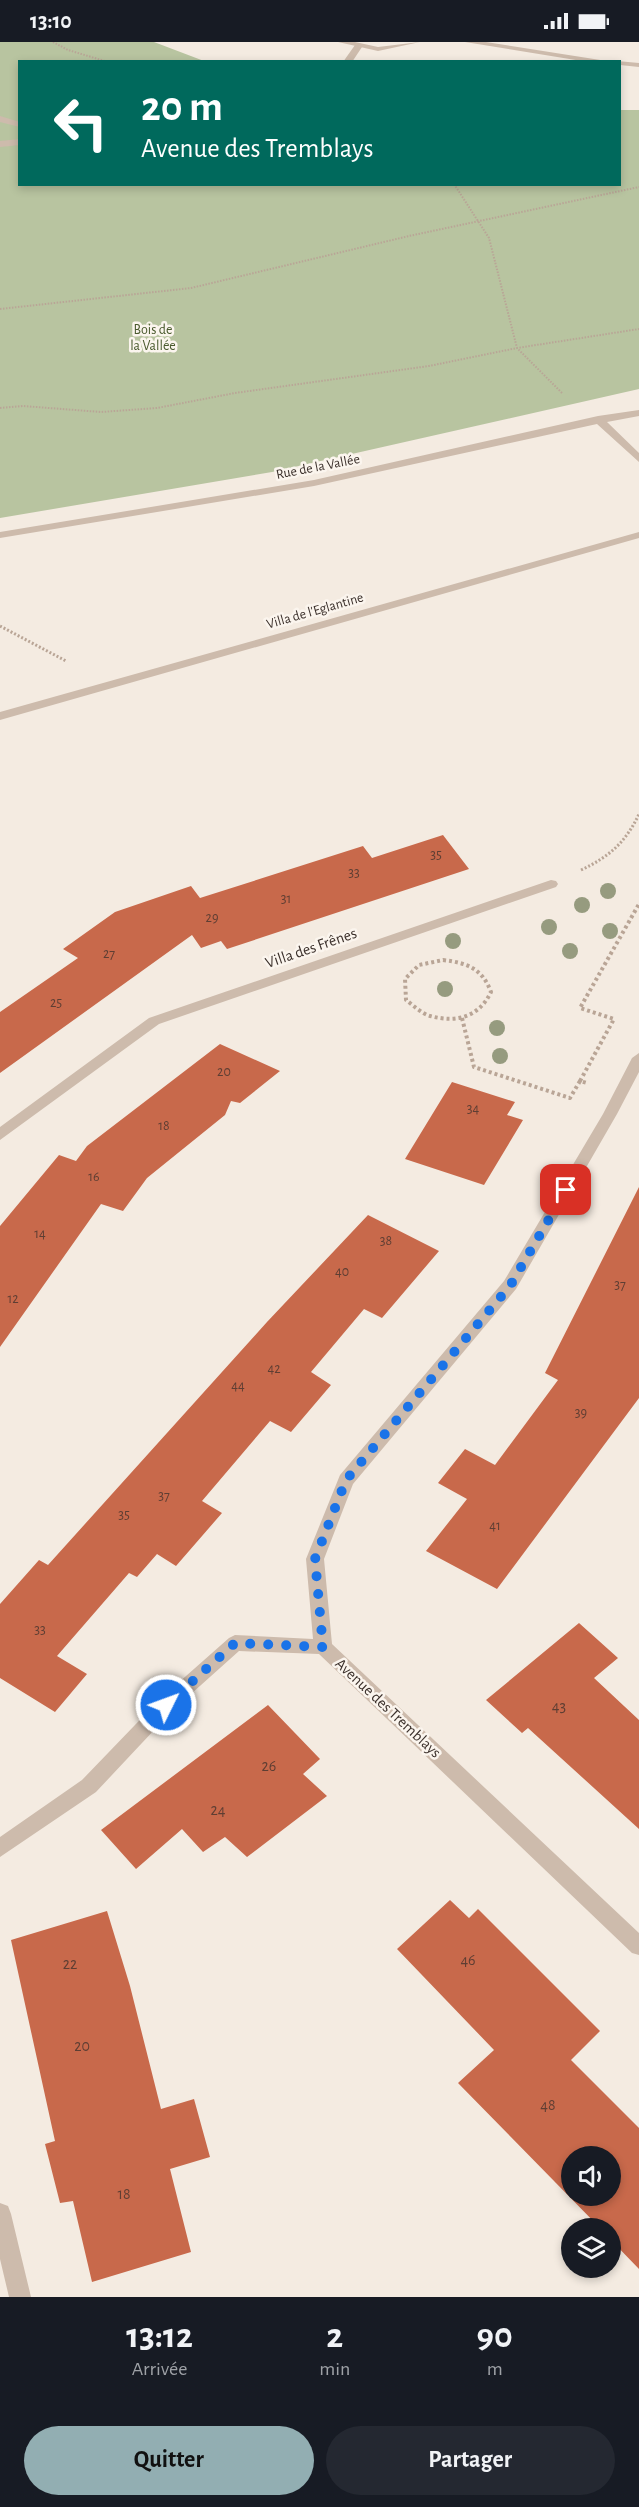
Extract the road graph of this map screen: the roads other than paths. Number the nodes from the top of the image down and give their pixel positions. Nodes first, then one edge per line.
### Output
1 (342, 42) edge
2 (416, 42) edge
3 (470, 42) edge
4 (358, 47) junction
5 (639, 58) edge
6 (348, 60) edge
7 (595, 60) edge
8 (623, 63) edge
9 (639, 65) edge
10 (0, 118) edge
11 (18, 124) edge
12 (18, 142) edge
13 (0, 144) edge
14 (639, 413) edge
15 (598, 420) junction
16 (639, 459) edge
17 (0, 535) edge
18 (639, 535) edge
19 (0, 716) edge
20 (551, 885) road end
21 (639, 1058) edge
22 (0, 1135) edge
23 (323, 1647) junction
24 (0, 1848) edge
25 (639, 1946) edge
26 (0, 2214) edge
27 (20, 2297) edge

1 - 4 street
2 - 4 street
3 - 7 street
4 - 6 street
5 - 8 street
8 - 9 street
10 - 11 street
12 - 13 street
14 - 15 street, Rue de la Vallée
15 - 16 street
15 - 17 street, Rue de la Vallée
18 - 19 street, Villa de l'Eglantine
20 - 22 street, Villa des Frênes
21 - 23 street, Avenue des Tremblays
23 - 24 street
23 - 25 street, Avenue des Tremblays
26 - 27 street

